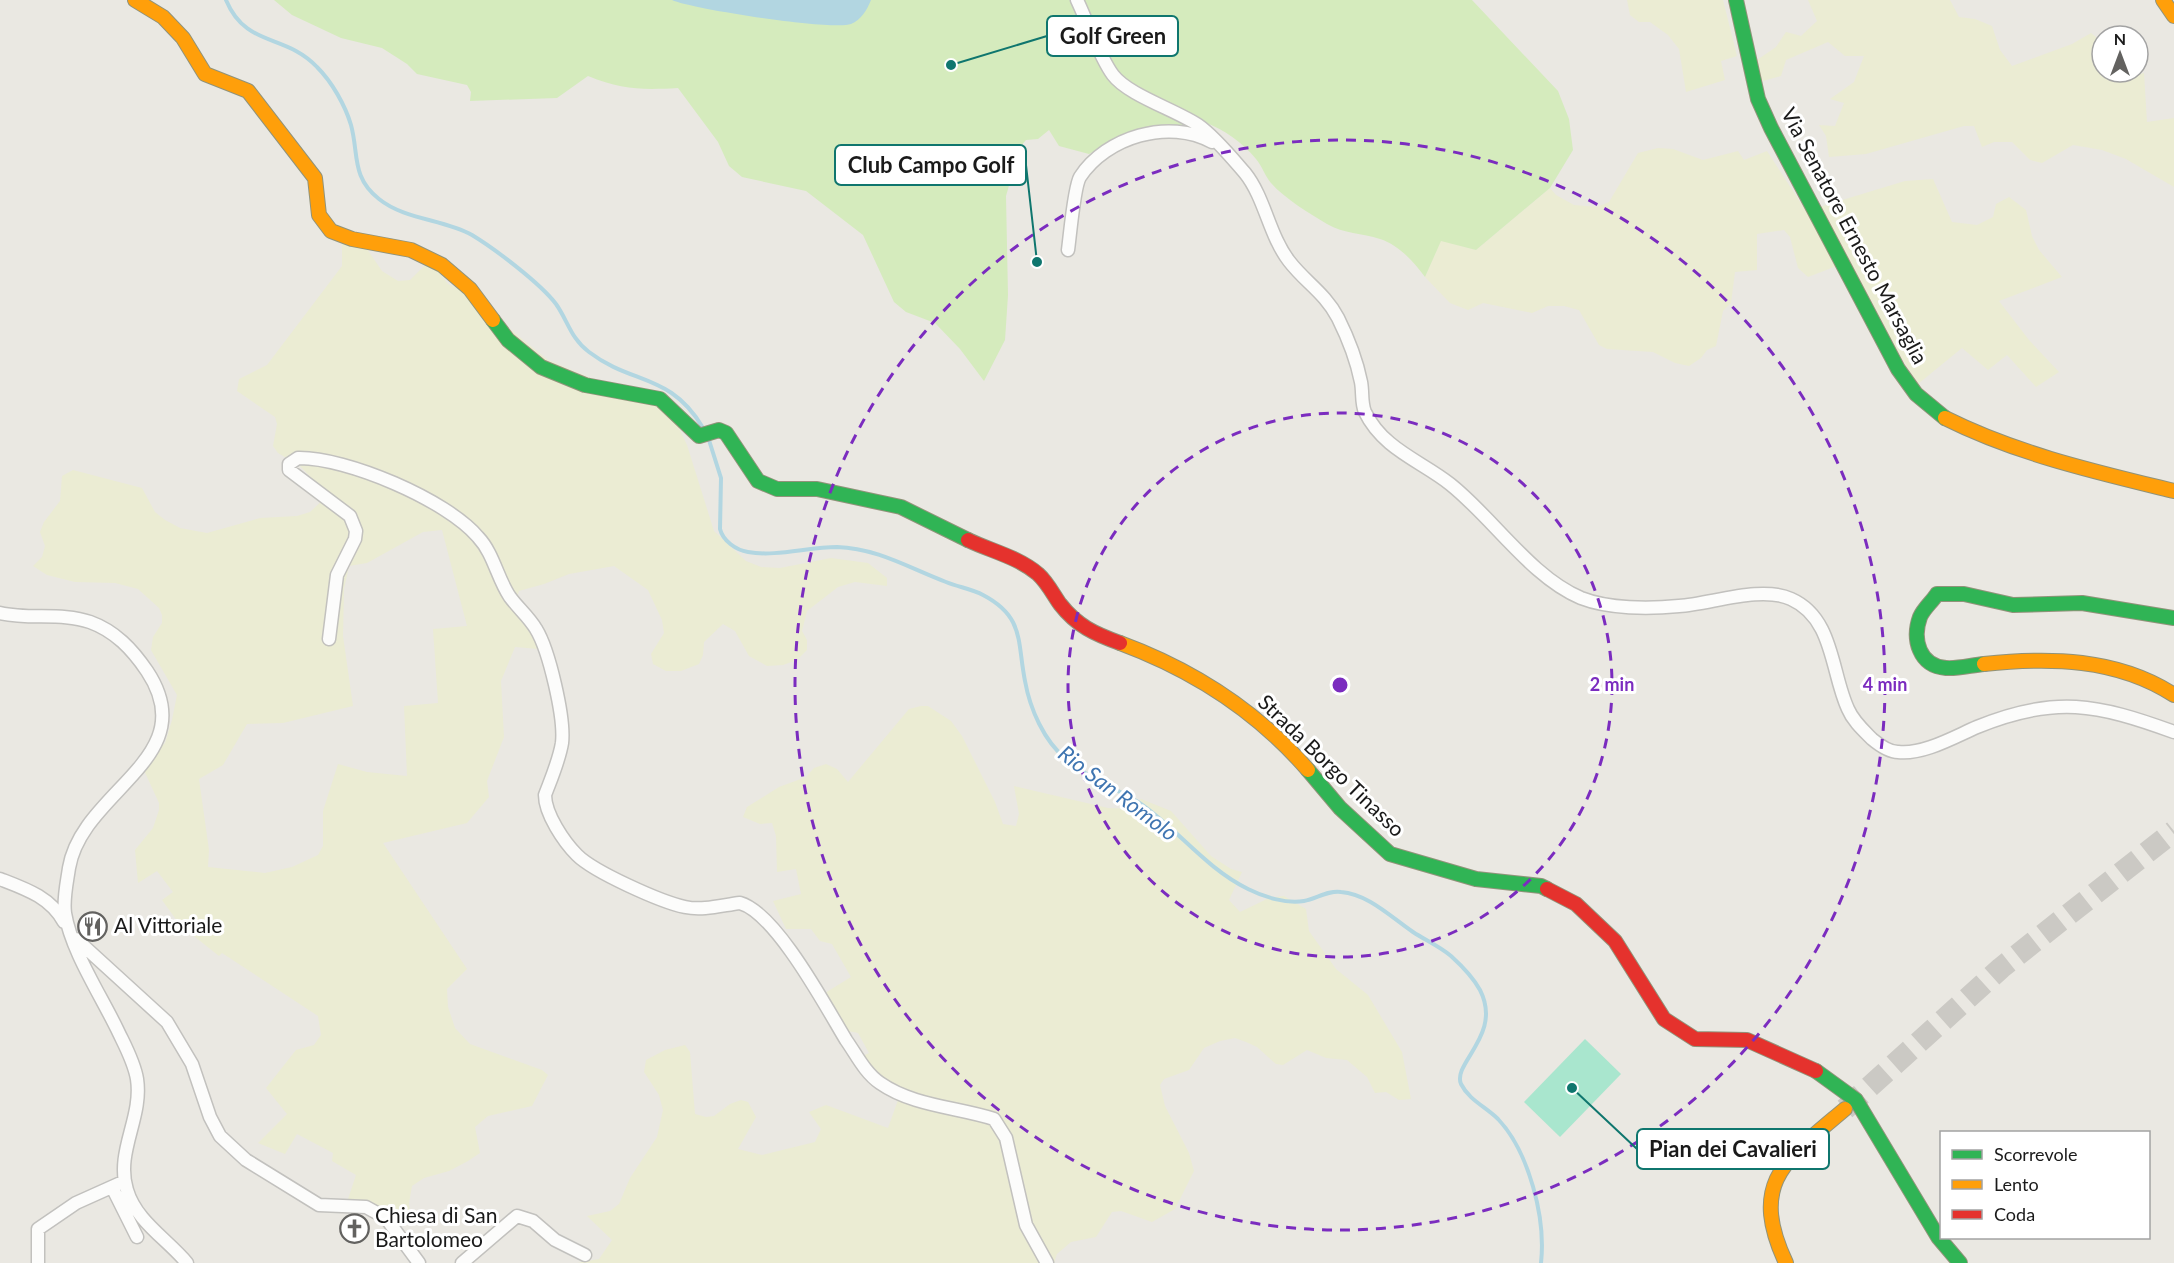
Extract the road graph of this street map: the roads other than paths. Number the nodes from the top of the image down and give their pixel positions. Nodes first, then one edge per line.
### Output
1 (135, 0) edge
2 (1077, 0) edge
3 (1736, 0) edge
4 (2163, 0) edge
5 (2174, 16) edge
6 (1218, 145) junction
7 (1068, 250) dead end
8 (2174, 491) edge
9 (0, 613) edge
10 (2174, 618) edge
11 (329, 639) dead end
12 (2174, 695) edge
13 (2174, 732) edge
14 (0, 879) edge
15 (69, 933) junction
16 (1845, 1109) tunnel mouth
17 (125, 1181) junction
18 (112, 1187) junction
19 (137, 1237) dead end
20 (585, 1256) dead end
21 (38, 1263) edge
22 (187, 1263) edge
23 (419, 1263) edge
24 (462, 1263) edge
25 (1047, 1263) edge
26 (1786, 1263) edge
27 (1960, 1263) edge

1 - 27 main road, Strada Borgo Tinasso
2 - 6 street
3 - 8 main road, Via Senatore Ernesto Marsaglia
4 - 5 main road
6 - 7 street
6 - 13 street
9 - 15 street
10 - 12 main road
11 - 25 street
14 - 15 street
15 - 17 street
15 - 23 street
16 - 26 main road
17 - 18 street
17 - 22 street
18 - 19 street
18 - 21 street
20 - 24 street

